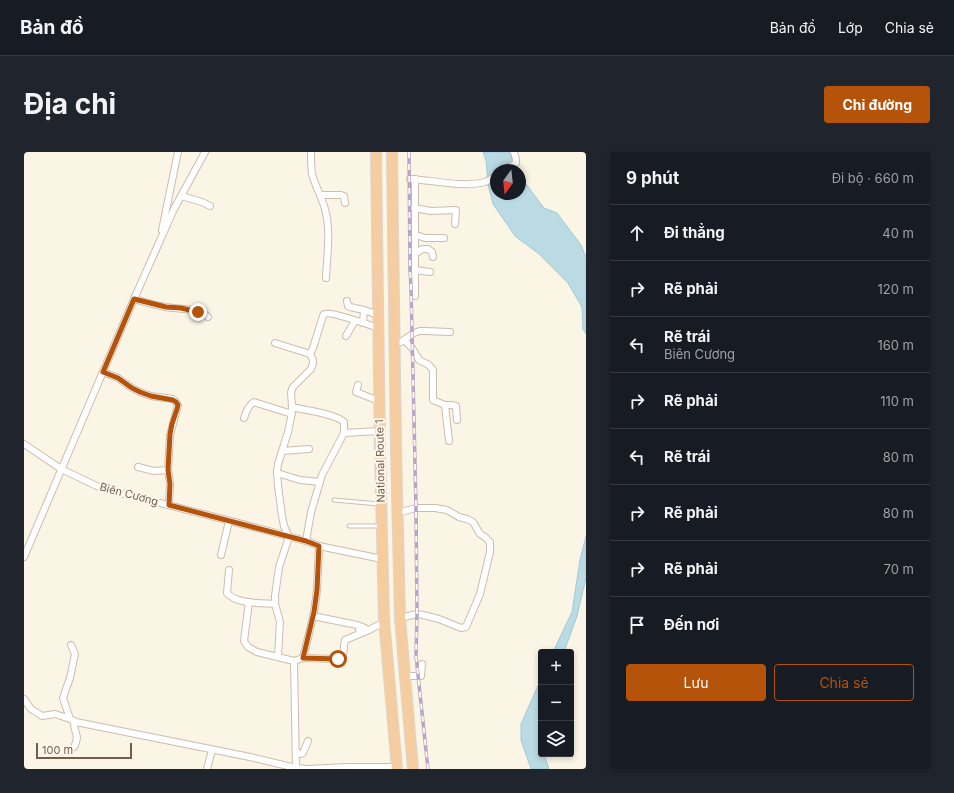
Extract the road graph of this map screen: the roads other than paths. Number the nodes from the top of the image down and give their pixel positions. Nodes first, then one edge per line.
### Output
1 (178, 152) edge
2 (204, 152) edge
3 (311, 152) edge
4 (376, 152) edge
5 (392, 152) edge
6 (514, 152) edge
7 (515, 164) edge
8 (490, 179) edge
9 (320, 195) junction
10 (181, 196) junction
11 (345, 203) dead end
12 (210, 206) dead end
13 (414, 208) junction
14 (455, 224) dead end
15 (415, 236) junction
16 (444, 238) dead end
17 (160, 241) junction
18 (415, 253) junction
19 (433, 257) dead end
20 (415, 270) junction
21 (430, 272) dead end
22 (326, 278) dead end
23 (415, 296) dead end
24 (134, 299) junction
25 (347, 301) dead end
26 (364, 310) junction
27 (378, 315) junction
28 (208, 317) dead end
29 (355, 321) junction
30 (363, 323) junction
31 (378, 328) junction
32 (450, 332) dead end
33 (346, 336) dead end
34 (399, 342) junction
35 (275, 343) dead end
36 (310, 354) junction
37 (103, 372) junction
38 (358, 385) dead end
39 (379, 400) junction
40 (445, 405) junction
41 (292, 411) junction
42 (244, 418) dead end
43 (457, 420) dead end
44 (379, 431) junction
45 (344, 433) junction
46 (449, 441) dead end
47 (24, 444) edge
48 (309, 449) dead end
49 (282, 451) junction
50 (138, 467) dead end
51 (61, 469) junction
52 (168, 470) junction
53 (277, 473) junction
54 (320, 482) junction
55 (334, 500) dead end
56 (381, 504) junction
57 (169, 505) junction
58 (397, 513) junction
59 (229, 521) junction
60 (349, 526) dead end
61 (382, 526) junction
62 (289, 537) junction
63 (306, 541) junction
64 (319, 546) junction
65 (221, 555) dead end
66 (24, 557) edge
67 (382, 559) junction
68 (229, 570) dead end
69 (249, 602) junction
70 (275, 604) junction
71 (313, 616) junction
72 (400, 618) junction
73 (384, 622) junction
74 (346, 635) dead end
75 (71, 645) dead end
76 (278, 656) junction
77 (303, 658) junction
78 (294, 661) junction
79 (422, 664) dead end
80 (405, 676) junction
81 (24, 699) edge
82 (408, 717) junction
83 (392, 719) junction
84 (72, 720) junction
85 (308, 740) dead end
86 (74, 747) dead end
87 (212, 750) junction
88 (296, 753) junction
89 (297, 768) edge
90 (350, 768) edge
91 (397, 768) edge
92 (207, 769) edge
93 (413, 769) edge

1 - 17 street
2 - 10 street
3 - 9 street
4 - 27 highway, National Route 1
5 - 34 highway, National Route 1
6 - 7 street
8 - 13 street
9 - 11 street
9 - 22 street
10 - 12 street
10 - 17 street
13 - 14 street
13 - 15 street
15 - 16 street
15 - 18 street
17 - 24 street
18 - 19 street
18 - 20 street
20 - 21 street
20 - 23 street
24 - 28 street
24 - 37 street
25 - 26 street
26 - 27 street
26 - 30 street
27 - 31 highway, National Route 1
29 - 30 street
29 - 33 street
29 - 36 street
30 - 31 street
31 - 39 highway, National Route 1
32 - 34 street
34 - 40 street
34 - 58 highway, National Route 1
35 - 36 street
36 - 41 street
37 - 51 street
37 - 52 street
38 - 39 street
39 - 44 highway, National Route 1
40 - 43 street
40 - 46 street
41 - 42 street
41 - 45 street
41 - 49 street
44 - 45 street
44 - 56 highway, National Route 1
45 - 54 street
47 - 51 street, Biên Cương
48 - 49 street
49 - 53 street
50 - 52 street
51 - 57 street, Biên Cương
51 - 66 street
52 - 57 street
53 - 54 street
53 - 62 street
54 - 63 street
55 - 56 lane
56 - 61 highway, National Route 1
57 - 59 street, Biên Cương
58 - 72 highway, National Route 1
58 - 72 street
59 - 62 street, Biên Cương
59 - 65 street
60 - 61 lane
61 - 67 highway, National Route 1
62 - 63 street, Biên Cương
62 - 70 street
63 - 64 street, Biên Cương
64 - 67 street, Biên Cương
64 - 71 street
67 - 73 highway, National Route 1
68 - 69 street
69 - 70 street
69 - 76 street
70 - 76 street
71 - 74 street
71 - 77 street
72 - 80 highway, National Route 1
73 - 77 street
73 - 83 highway, National Route 1
75 - 84 street
76 - 78 street
77 - 78 street
78 - 88 street
79 - 80 street
80 - 82 highway, National Route 1
81 - 84 street
82 - 83 highway
82 - 93 highway, National Route 1
83 - 91 highway, National Route 1
84 - 86 street
84 - 87 street
85 - 88 street
87 - 89 street
87 - 92 street
88 - 89 street
89 - 90 street
90 - 91 street

